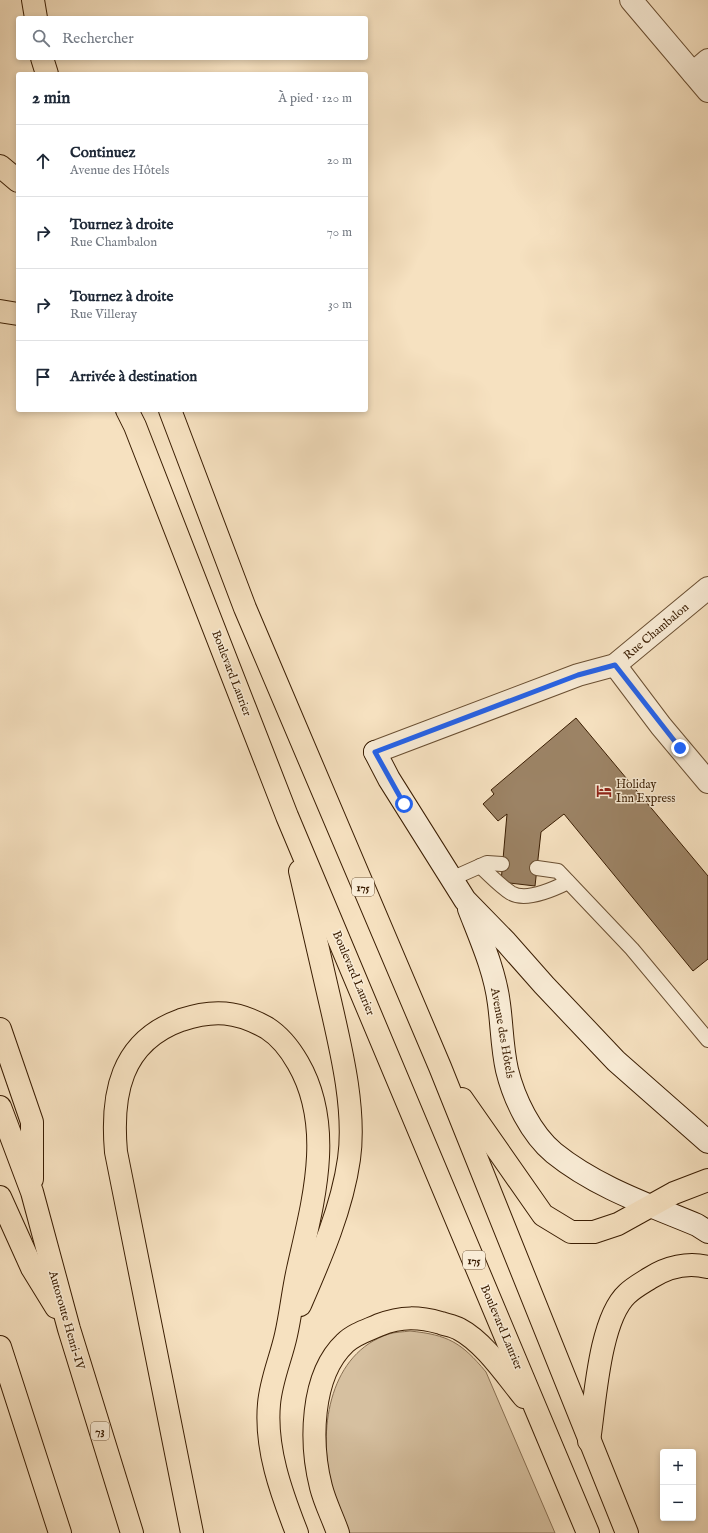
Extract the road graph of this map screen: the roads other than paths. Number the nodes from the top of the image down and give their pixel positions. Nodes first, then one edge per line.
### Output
1 (33, 0) edge
2 (631, 0) edge
3 (36, 16) edge
4 (43, 60) edge
5 (700, 67) edge
6 (46, 72) edge
7 (708, 91) edge
8 (0, 166) edge
9 (16, 179) edge
10 (0, 311) edge
11 (16, 314) edge
12 (128, 412) edge
13 (171, 412) edge
14 (708, 588) edge
15 (615, 665) junction
16 (375, 752) joint
17 (708, 782) edge
18 (287, 816) junction
19 (502, 864) dead end
20 (480, 866) junction
21 (537, 868) dead end
22 (451, 879) junction
23 (568, 882) junction
24 (465, 900) junction
25 (0, 1029) edge
26 (708, 1040) edge
27 (440, 1067) junction
28 (0, 1107) edge
29 (708, 1142) edge
30 (708, 1180) edge
31 (32, 1192) junction
32 (0, 1197) edge
33 (650, 1205) junction
34 (708, 1232) edge
35 (708, 1267) edge
36 (69, 1329) junction
37 (286, 1335) junction
38 (0, 1347) edge
39 (539, 1414) junction
40 (589, 1442) junction
41 (60, 1533) edge
42 (132, 1533) edge
43 (192, 1533) edge
44 (297, 1533) edge
45 (338, 1533) edge
46 (588, 1533) edge
47 (626, 1533) edge

1 - 3 highway
2 - 5 street
4 - 6 highway
5 - 7 street
8 - 9 highway
10 - 11 highway
12 - 18 highway, Boulevard Laurier / 175
13 - 27 highway, 175
14 - 15 street, Rue Chambalon
15 - 16 street, Rue Chambalon
15 - 17 street
16 - 22 street, Avenue des Hôtels
18 - 37 highway
18 - 39 highway, Boulevard Laurier / 175
19 - 20 lane
20 - 22 lane
20 - 23 lane
21 - 23 lane
22 - 24 street, Avenue des Hôtels
23 - 26 lane
24 - 29 street, Avenue des Hôtels
24 - 33 street, Avenue des Hôtels
25 - 31 highway
27 - 33 highway
27 - 40 highway, 175
28 - 31 highway, Autoroute Henri-IV / 73
30 - 33 highway
31 - 36 highway, Autoroute Henri-IV / 73
32 - 36 highway
33 - 34 street, Avenue des Hôtels
35 - 40 highway
36 - 42 highway, Autoroute Henri-IV / 73
37 - 43 highway
37 - 44 highway
38 - 41 highway
39 - 45 highway
39 - 46 highway, Boulevard Laurier / 175
40 - 47 highway, 175

